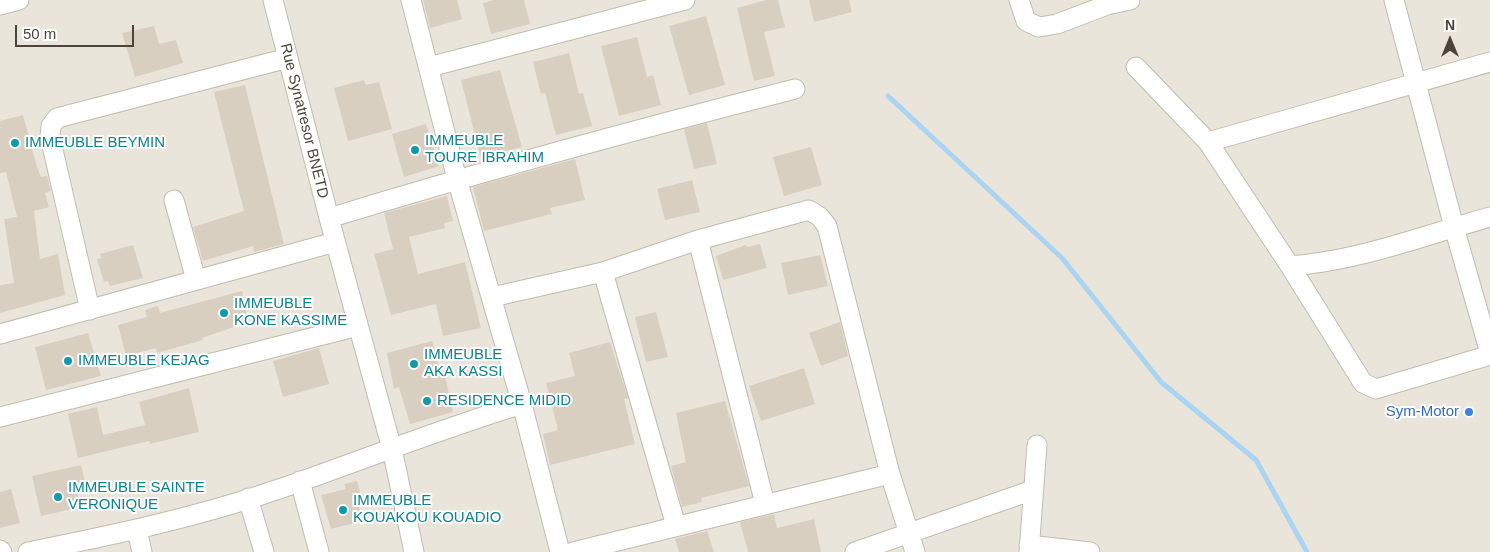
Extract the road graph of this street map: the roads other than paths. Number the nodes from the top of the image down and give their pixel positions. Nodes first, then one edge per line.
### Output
1 (18, 0) edge
2 (273, 0) edge
3 (411, 0) edge
4 (685, 0) edge
5 (1019, 0) edge
6 (1130, 0) edge
7 (1394, 0) edge
8 (0, 5) edge
9 (288, 58) junction
10 (1490, 62) edge
11 (429, 67) junction
12 (1136, 68) dead end
13 (1416, 83) junction
14 (795, 89) dead end
15 (1208, 142) junction
16 (457, 179) junction
17 (174, 200) dead end
18 (1490, 217) edge
19 (329, 218) junction
20 (1454, 227) junction
21 (698, 240) junction
22 (336, 242) junction
23 (1290, 266) junction
24 (603, 272) junction
25 (196, 280) junction
26 (492, 297) junction
27 (90, 310) junction
28 (358, 326) junction
29 (0, 334) edge
30 (1490, 354) edge
31 (522, 404) junction
32 (0, 417) edge
33 (1037, 445) dead end
34 (392, 449) junction
35 (890, 474) junction
36 (300, 481) junction
37 (1033, 490) junction
38 (248, 498) junction
39 (766, 504) junction
40 (676, 526) junction
41 (137, 530) junction
42 (910, 534) junction
43 (1029, 549) edge
44 (28, 552) edge
45 (142, 552) edge
46 (264, 552) edge
47 (319, 552) edge
48 (414, 552) edge
49 (560, 552) edge
50 (573, 552) edge
51 (855, 552) edge
52 (916, 552) edge
53 (1090, 552) edge

1 - 8 street
2 - 9 street, Rue Synatresor BNETD
3 - 11 street
4 - 11 street
5 - 6 street
7 - 13 street
9 - 19 street, Rue Synatresor BNETD
9 - 27 street
10 - 13 street
11 - 16 street
12 - 15 street
13 - 15 street
13 - 20 street
14 - 16 street
15 - 23 street
16 - 19 street
16 - 26 street
17 - 25 street
18 - 20 street
19 - 22 street, Rue Synatresor BNETD
20 - 23 street
20 - 30 street
21 - 24 street
21 - 35 street
21 - 39 street
22 - 25 street
22 - 28 street, Rue Synatresor BNETD
23 - 30 street
24 - 26 street
24 - 40 street
25 - 27 street
26 - 31 street
27 - 29 street
28 - 32 street
28 - 34 street, Rue Synatresor BNETD
31 - 34 street
31 - 49 street
33 - 37 street
34 - 36 street
34 - 48 street, Rue Synatresor BNETD
35 - 39 street
35 - 42 street
36 - 38 street
36 - 47 street
37 - 42 street
37 - 43 street
38 - 41 street
38 - 46 street
39 - 40 street
40 - 50 street
41 - 44 street
41 - 45 street
42 - 51 street
42 - 52 street
43 - 53 street

